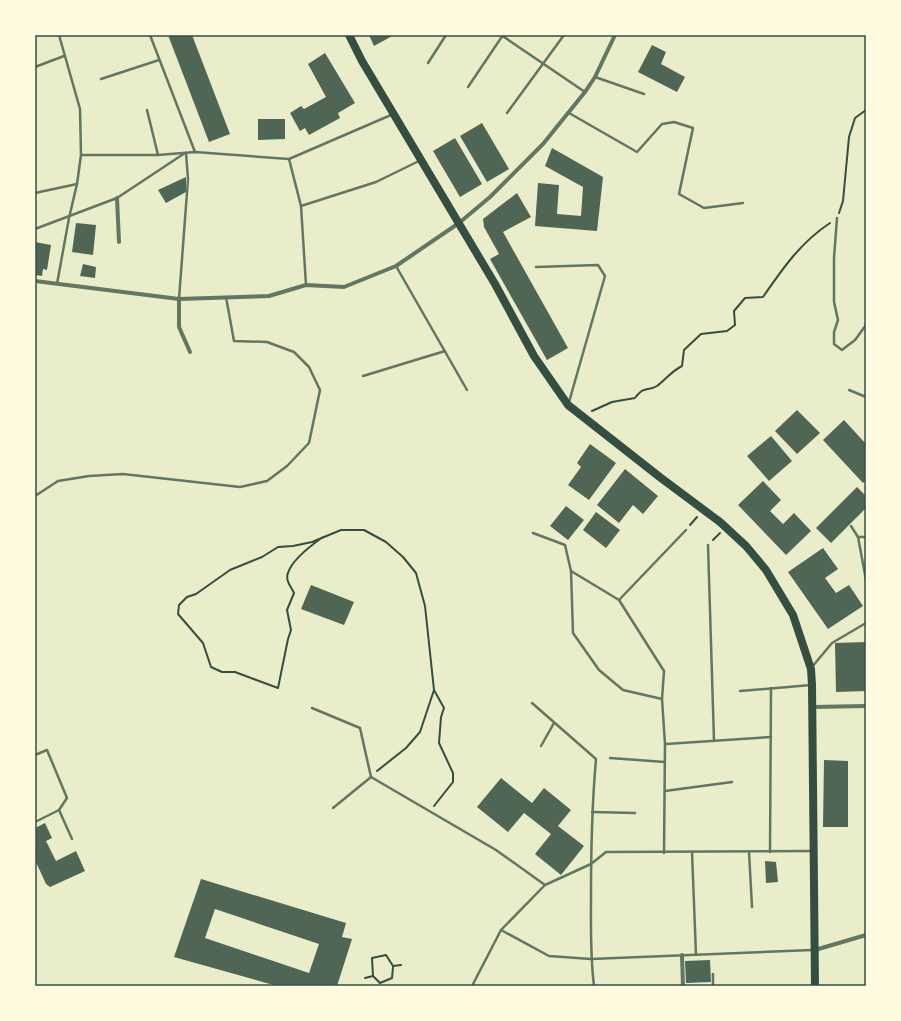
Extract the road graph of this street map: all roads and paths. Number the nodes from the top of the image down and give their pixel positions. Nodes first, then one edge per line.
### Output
1 (59, 35) edge
2 (150, 35) edge
3 (349, 35) edge
4 (446, 35) edge
5 (502, 35) edge
6 (564, 35) edge
7 (615, 35) edge
8 (64, 56) junction
9 (159, 60) junction
10 (428, 63) dead end
11 (544, 64) junction
12 (35, 67) edge
13 (595, 77) junction
14 (101, 79) dead end
15 (468, 87) dead end
16 (585, 92) junction
17 (644, 94) dead end
18 (147, 110) dead end
19 (866, 110) edge
20 (507, 113) dead end
21 (569, 113) junction
22 (393, 114) junction
23 (195, 152) junction
24 (186, 153) junction
25 (81, 155) junction
26 (158, 155) junction
27 (289, 159) junction
28 (420, 160) junction
29 (78, 184) junction
30 (35, 193) edge
31 (117, 198) junction
32 (743, 203) dead end
33 (301, 206) junction
34 (69, 218) junction
35 (837, 218) junction
36 (459, 223) junction
37 (35, 229) edge
38 (119, 242) dead end
39 (396, 266) junction
40 (536, 267) dead end
41 (35, 281) edge
42 (306, 284) junction
43 (57, 285) junction
44 (225, 297) junction
45 (179, 299) junction
46 (866, 325) edge
47 (445, 351) junction
48 (190, 352) dead end
49 (363, 376) dead end
50 (467, 390) dead end
51 (849, 390) dead end
52 (866, 397) edge
53 (568, 405) junction
54 (583, 418) junction
55 (35, 496) edge
56 (703, 509) junction
57 (851, 526) dead end
58 (686, 530) joint
59 (720, 532) dead end
60 (533, 533) dead end
61 (323, 537) junction
62 (858, 537) junction
63 (866, 537) edge
64 (708, 545) joint
65 (571, 571) junction
66 (866, 580) edge
67 (619, 600) junction
68 (866, 623) edge
69 (811, 669) junction
70 (812, 685) junction
71 (771, 688) junction
72 (434, 690) junction
73 (740, 691) dead end
74 (662, 699) junction
75 (532, 703) dead end
76 (866, 706) edge
77 (812, 707) junction
78 (312, 708) dead end
79 (554, 723) junction
80 (771, 736) junction
81 (714, 740) junction
82 (666, 744) junction
83 (541, 746) dead end
84 (35, 755) edge
85 (610, 758) dead end
86 (665, 762) junction
87 (371, 777) junction
88 (732, 782) dead end
89 (665, 791) junction
90 (333, 808) dead end
91 (59, 810) junction
92 (430, 812) junction
93 (592, 812) junction
94 (635, 813) dead end
95 (35, 822) edge
96 (72, 839) dead end
97 (814, 851) junction
98 (664, 852) junction
99 (692, 852) junction
100 (749, 852) junction
101 (770, 852) junction
102 (591, 864) junction
103 (545, 884) junction
104 (752, 907) dead end
105 (501, 930) junction
106 (866, 935) edge
107 (814, 950) junction
108 (682, 955) junction
109 (696, 955) junction
110 (591, 959) junction
111 (401, 965) dead end
112 (393, 966) junction
113 (713, 974) dead end
114 (373, 976) junction
115 (365, 978) dead end
116 (472, 986) edge
117 (594, 986) edge
118 (684, 986) edge
119 (713, 986) edge
120 (816, 986) edge

1 - 8 lane
2 - 9 lane
3 - 22 main road
4 - 10 lane
5 - 11 lane
5 - 15 lane
6 - 11 lane
7 - 13 street
8 - 12 lane
8 - 25 lane
9 - 14 lane
9 - 23 lane
11 - 16 lane
11 - 20 lane
13 - 16 street
13 - 17 lane
16 - 21 street
18 - 26 lane
19 - 35 path
21 - 32 lane
21 - 36 street
22 - 27 lane
22 - 28 main road
23 - 24 lane
23 - 27 lane
24 - 26 lane
24 - 31 lane
24 - 45 lane
25 - 26 lane
25 - 29 lane
27 - 33 lane
28 - 33 lane
28 - 36 main road
29 - 30 lane
29 - 34 lane
31 - 34 lane
31 - 38 street
33 - 42 lane
34 - 37 lane
34 - 43 lane
35 - 46 lane
35 - 54 path
36 - 39 street
36 - 53 main road
39 - 42 street
39 - 47 lane
40 - 53 lane
41 - 43 street
42 - 44 street
43 - 45 street
44 - 45 street
44 - 55 lane
45 - 48 street
47 - 49 lane
47 - 50 lane
51 - 52 lane
53 - 54 main road
54 - 56 main road
56 - 58 path
56 - 69 main road
57 - 62 lane
58 - 67 lane
59 - 64 path
60 - 65 lane
61 - 61 path
61 - 72 path
62 - 63 lane
62 - 66 lane
64 - 81 lane
65 - 67 lane
65 - 74 lane
67 - 74 lane
68 - 69 lane
69 - 70 main road
70 - 71 lane
70 - 77 main road
71 - 73 lane
71 - 80 lane
72 - 87 path
72 - 92 path
74 - 82 lane
75 - 79 lane
76 - 77 street
77 - 97 main road
78 - 87 lane
79 - 83 lane
79 - 93 lane
80 - 81 lane
80 - 101 lane
81 - 82 lane
82 - 86 lane
84 - 91 lane
85 - 86 lane
86 - 89 lane
87 - 90 lane
87 - 92 lane
88 - 89 lane
89 - 98 lane
91 - 95 lane
91 - 96 lane
92 - 103 lane
93 - 94 lane
93 - 102 lane
97 - 101 lane
97 - 107 main road
98 - 99 lane
98 - 102 lane
99 - 100 lane
99 - 109 lane
100 - 101 lane
100 - 104 lane
102 - 103 lane
102 - 110 lane
103 - 105 lane
105 - 110 lane
105 - 116 lane
106 - 107 street
107 - 109 lane
107 - 120 main road
108 - 109 lane
108 - 110 lane
108 - 118 street
110 - 117 lane
111 - 112 path
112 - 114 path
112 - 114 path
113 - 119 lane
114 - 115 path

